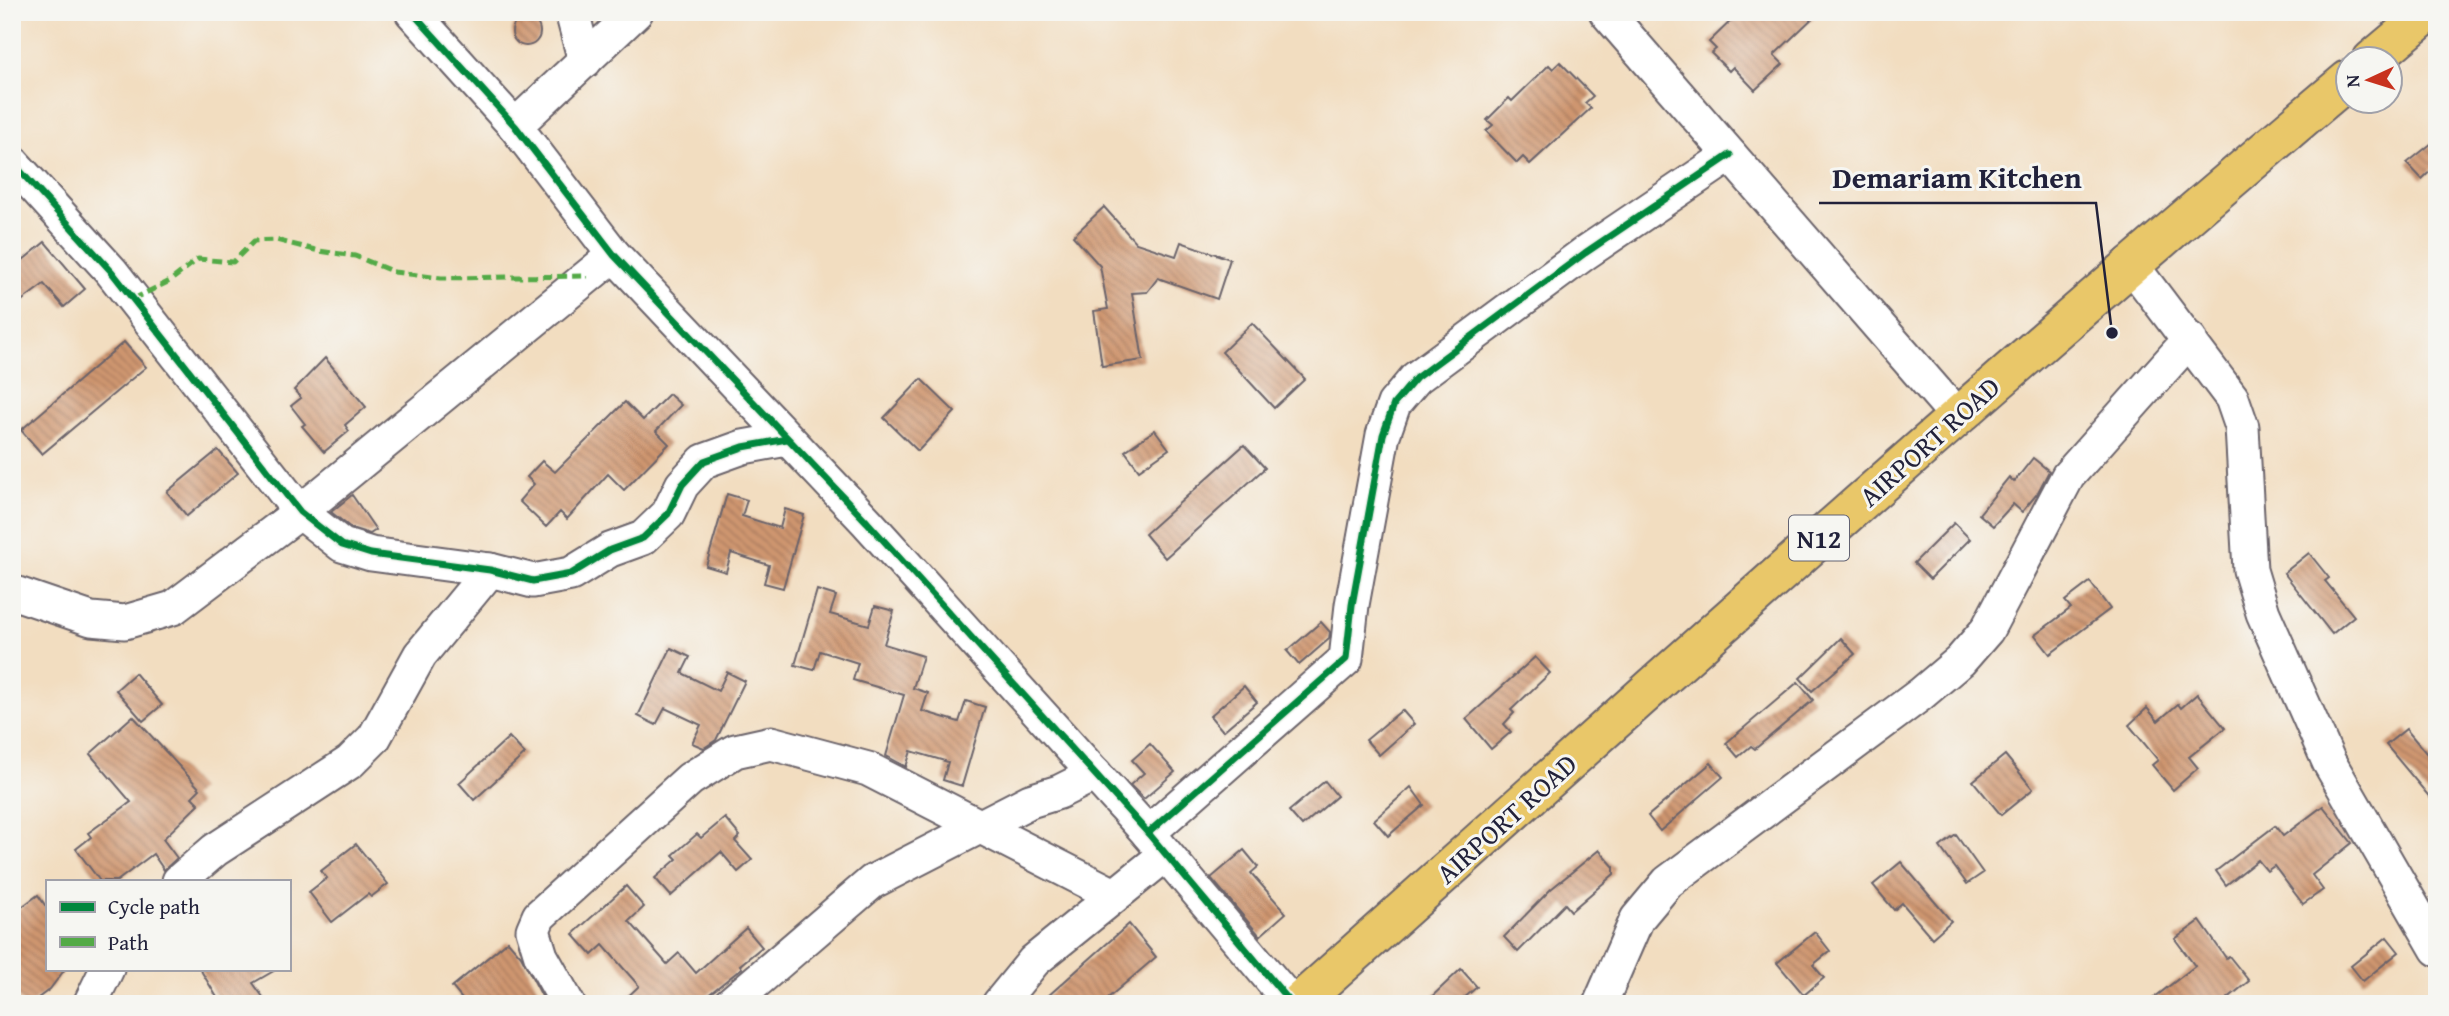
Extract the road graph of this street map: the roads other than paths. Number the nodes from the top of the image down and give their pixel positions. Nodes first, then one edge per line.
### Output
1 (412, 12) edge
2 (572, 12) edge
3 (636, 12) edge
4 (1606, 12) edge
5 (2429, 12) edge
6 (2389, 46) edge
7 (584, 61) junction
8 (2334, 91) edge
9 (515, 127) junction
10 (1730, 155) junction
11 (12, 162) edge
12 (614, 255) junction
13 (2130, 263) junction
14 (2190, 338) junction
15 (1957, 416) junction
16 (787, 439) junction
17 (300, 512) junction
18 (490, 570) junction
19 (18, 600) edge
20 (1095, 774) junction
21 (980, 827) junction
22 (1157, 844) junction
23 (179, 880) edge
24 (1114, 895) junction
25 (2437, 949) edge
26 (107, 970) edge
27 (90, 1004) edge
28 (568, 1004) edge
29 (730, 1004) edge
30 (999, 1004) edge
31 (1292, 1004) edge
32 (1298, 1004) edge
33 (1600, 1004) edge

1 - 9 street
2 - 7 street
3 - 7 street
4 - 10 street
5 - 6 highway
7 - 9 street
8 - 13 highway, AIRPORT ROAD / N12
9 - 12 street
10 - 15 street
10 - 22 street
11 - 17 street
12 - 16 street
12 - 17 street
13 - 14 street
13 - 15 highway, AIRPORT ROAD / N12
14 - 25 street
14 - 33 street
15 - 32 highway, AIRPORT ROAD / N12
16 - 18 street
16 - 20 street
17 - 18 street
17 - 19 street
18 - 23 street
20 - 21 street
20 - 22 street
21 - 24 street
21 - 28 street
21 - 29 street
22 - 24 street
22 - 31 street
24 - 30 street
26 - 27 street

